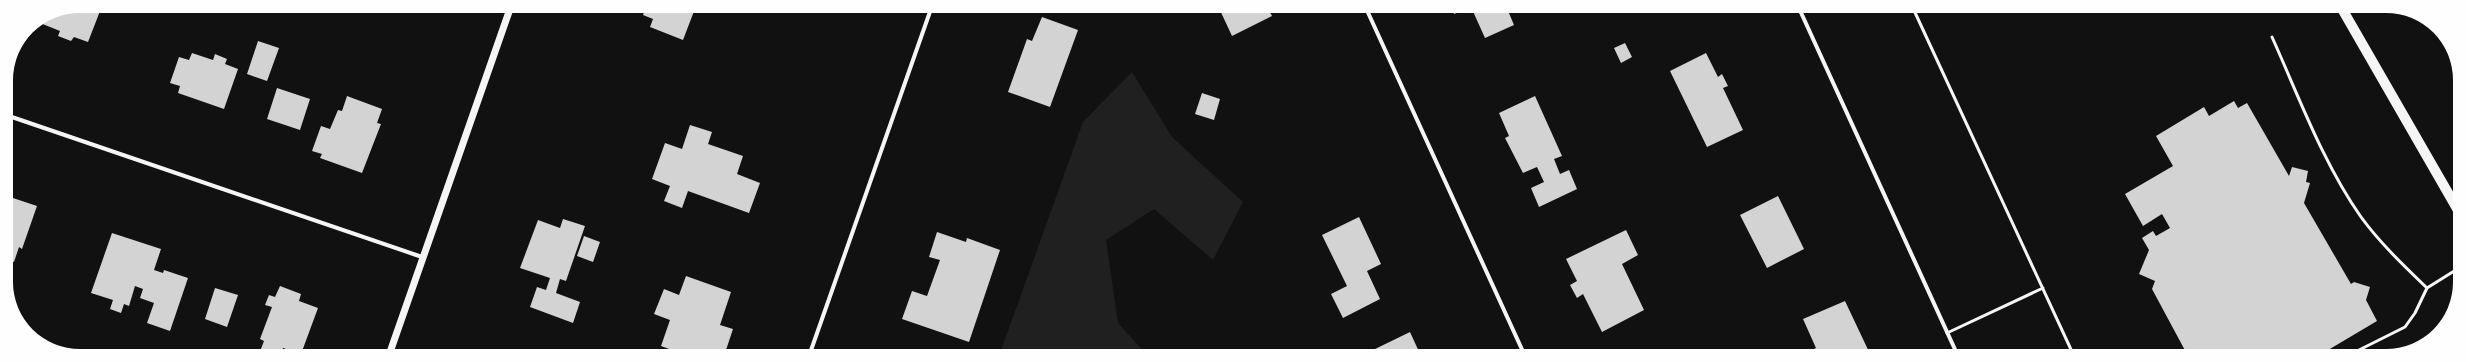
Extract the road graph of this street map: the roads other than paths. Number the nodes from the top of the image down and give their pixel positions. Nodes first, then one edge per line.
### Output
1 (509, 13) edge
2 (930, 13) edge
3 (1368, 13) edge
4 (1801, 13) edge
5 (1915, 13) edge
6 (2344, 13) edge
7 (2272, 37) dead end
8 (13, 117) edge
9 (2453, 202) edge
10 (422, 257) junction
11 (2453, 272) edge
12 (2043, 288) junction
13 (2427, 288) junction
14 (1947, 333) junction
15 (391, 349) edge
16 (812, 349) edge
17 (1522, 349) edge
18 (1955, 349) edge
19 (2071, 349) edge
20 (2361, 349) edge

1 - 10 street
2 - 16 street
3 - 17 street
4 - 14 street
5 - 12 lane
6 - 9 main road
7 - 13 lane
8 - 10 street
10 - 15 street
11 - 13 lane
12 - 14 lane
12 - 19 lane
13 - 20 lane
14 - 18 street

